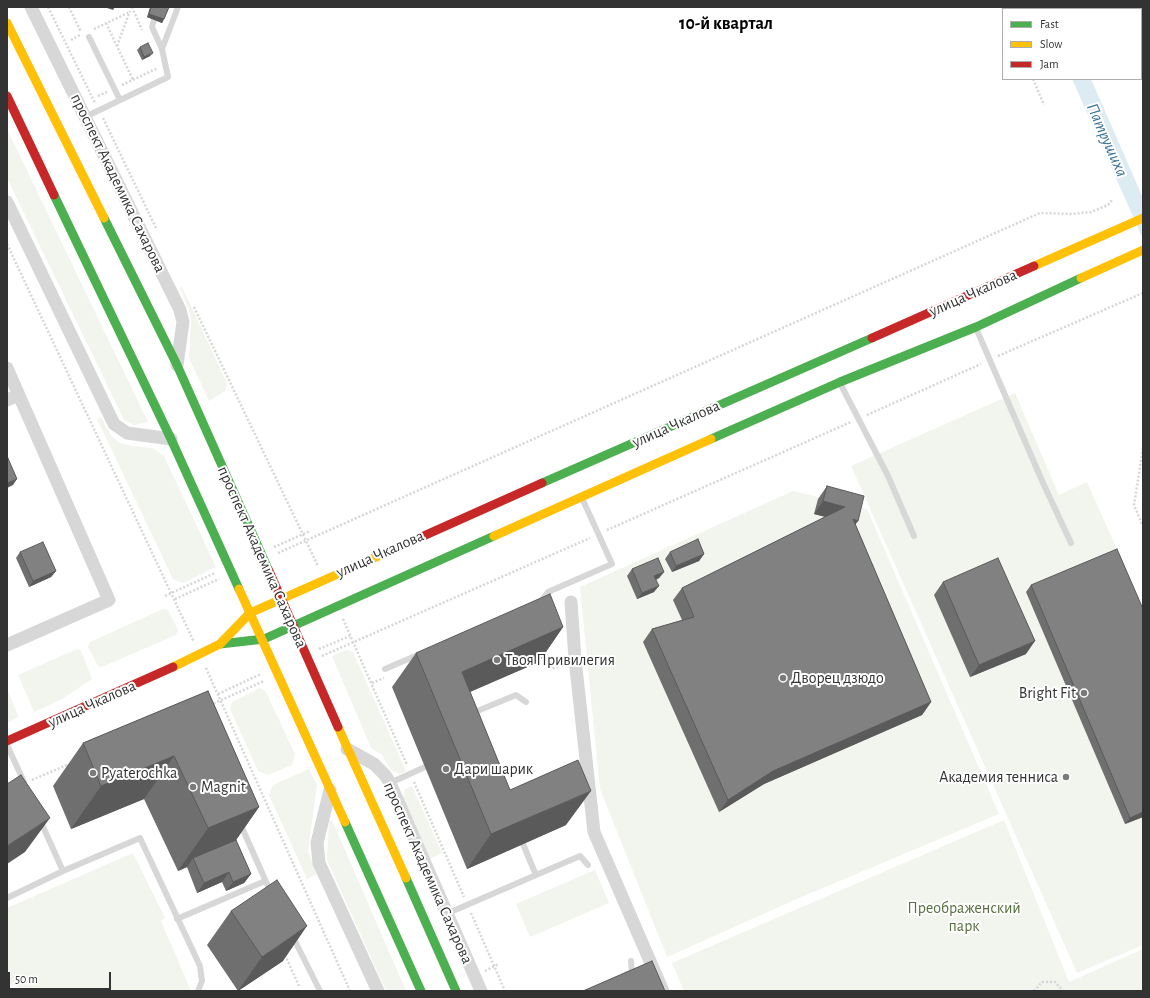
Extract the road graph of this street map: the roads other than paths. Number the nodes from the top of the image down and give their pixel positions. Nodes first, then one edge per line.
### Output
1 (31, 7) edge
2 (178, 7) edge
3 (154, 20) edge
4 (7, 23) edge
5 (89, 37) dead end
6 (162, 49) junction
7 (7, 96) edge
8 (120, 100) junction
9 (85, 117) junction
10 (7, 202) edge
11 (1143, 218) edge
12 (1143, 250) edge
13 (976, 327) junction
14 (177, 365) junction
15 (7, 368) edge
16 (840, 382) junction
17 (13, 398) edge
18 (171, 439) junction
19 (581, 496) junction
20 (914, 536) dead end
21 (1071, 543) dead end
22 (282, 598) junction
23 (571, 602) dead end
24 (533, 606) edge
25 (250, 613) junction
26 (294, 627) junction
27 (264, 639) junction
28 (220, 644) junction
29 (7, 645) edge
30 (427, 651) edge
31 (385, 669) dead end
32 (526, 702) dead end
33 (471, 721) edge
34 (7, 741) edge
35 (7, 745) edge
36 (347, 749) junction
37 (425, 767) dead end
38 (390, 783) junction
39 (330, 790) junction
40 (28, 791) edge
41 (37, 813) edge
42 (237, 818) edge
43 (522, 844) edge
44 (588, 865) dead end
45 (63, 871) junction
46 (536, 875) junction
47 (265, 881) junction
48 (7, 898) edge
49 (275, 901) edge
50 (446, 914) junction
51 (177, 919) junction
52 (289, 929) edge
53 (631, 961) dead end
54 (618, 979) edge
55 (198, 991) edge
56 (320, 991) edge
57 (378, 991) edge
58 (421, 991) edge
59 (456, 991) edge
60 (480, 991) edge
61 (663, 991) edge

1 - 9 street, проспект Академика Сахарова
2 - 6 lane
3 - 6 lane
4 - 14 street, проспект Академика Сахарова
5 - 8 lane
6 - 8 lane
7 - 18 street, проспект Академика Сахарова
8 - 9 lane
9 - 14 street, проспект Академика Сахарова
10 - 18 street
11 - 22 street, улица Чкалова
12 - 13 street, улица Чкалова
13 - 16 street, улица Чкалова
13 - 21 lane
14 - 22 street, проспект Академика Сахарова
15 - 17 street
16 - 19 street, улица Чкалова
16 - 20 lane
17 - 29 street
18 - 25 street, проспект Академика Сахарова
19 - 24 lane
19 - 26 street, улица Чкалова
22 - 25 street, улица Чкалова
22 - 26 street, проспект Академика Сахарова
23 - 61 street
25 - 27 street, проспект Академика Сахарова
25 - 28 street, улица Чкалова
26 - 27 street, улица Чкалова
26 - 36 street, проспект Академика Сахарова
27 - 28 street, улица Чкалова
27 - 39 street, проспект Академика Сахарова
28 - 34 street, улица Чкалова
30 - 31 lane
32 - 33 lane
35 - 40 lane
36 - 38 street, проспект Академика Сахарова
36 - 59 street, проспект Академика Сахарова
37 - 38 lane
38 - 50 street, проспект Академика Сахарова
39 - 57 street
39 - 58 street, проспект Академика Сахарова
41 - 45 lane
42 - 47 lane
43 - 46 lane
44 - 46 lane
45 - 48 lane
45 - 51 lane
46 - 50 lane
47 - 49 lane
47 - 51 lane
50 - 60 street, проспект Академика Сахарова
51 - 55 lane
52 - 56 lane
53 - 54 lane

